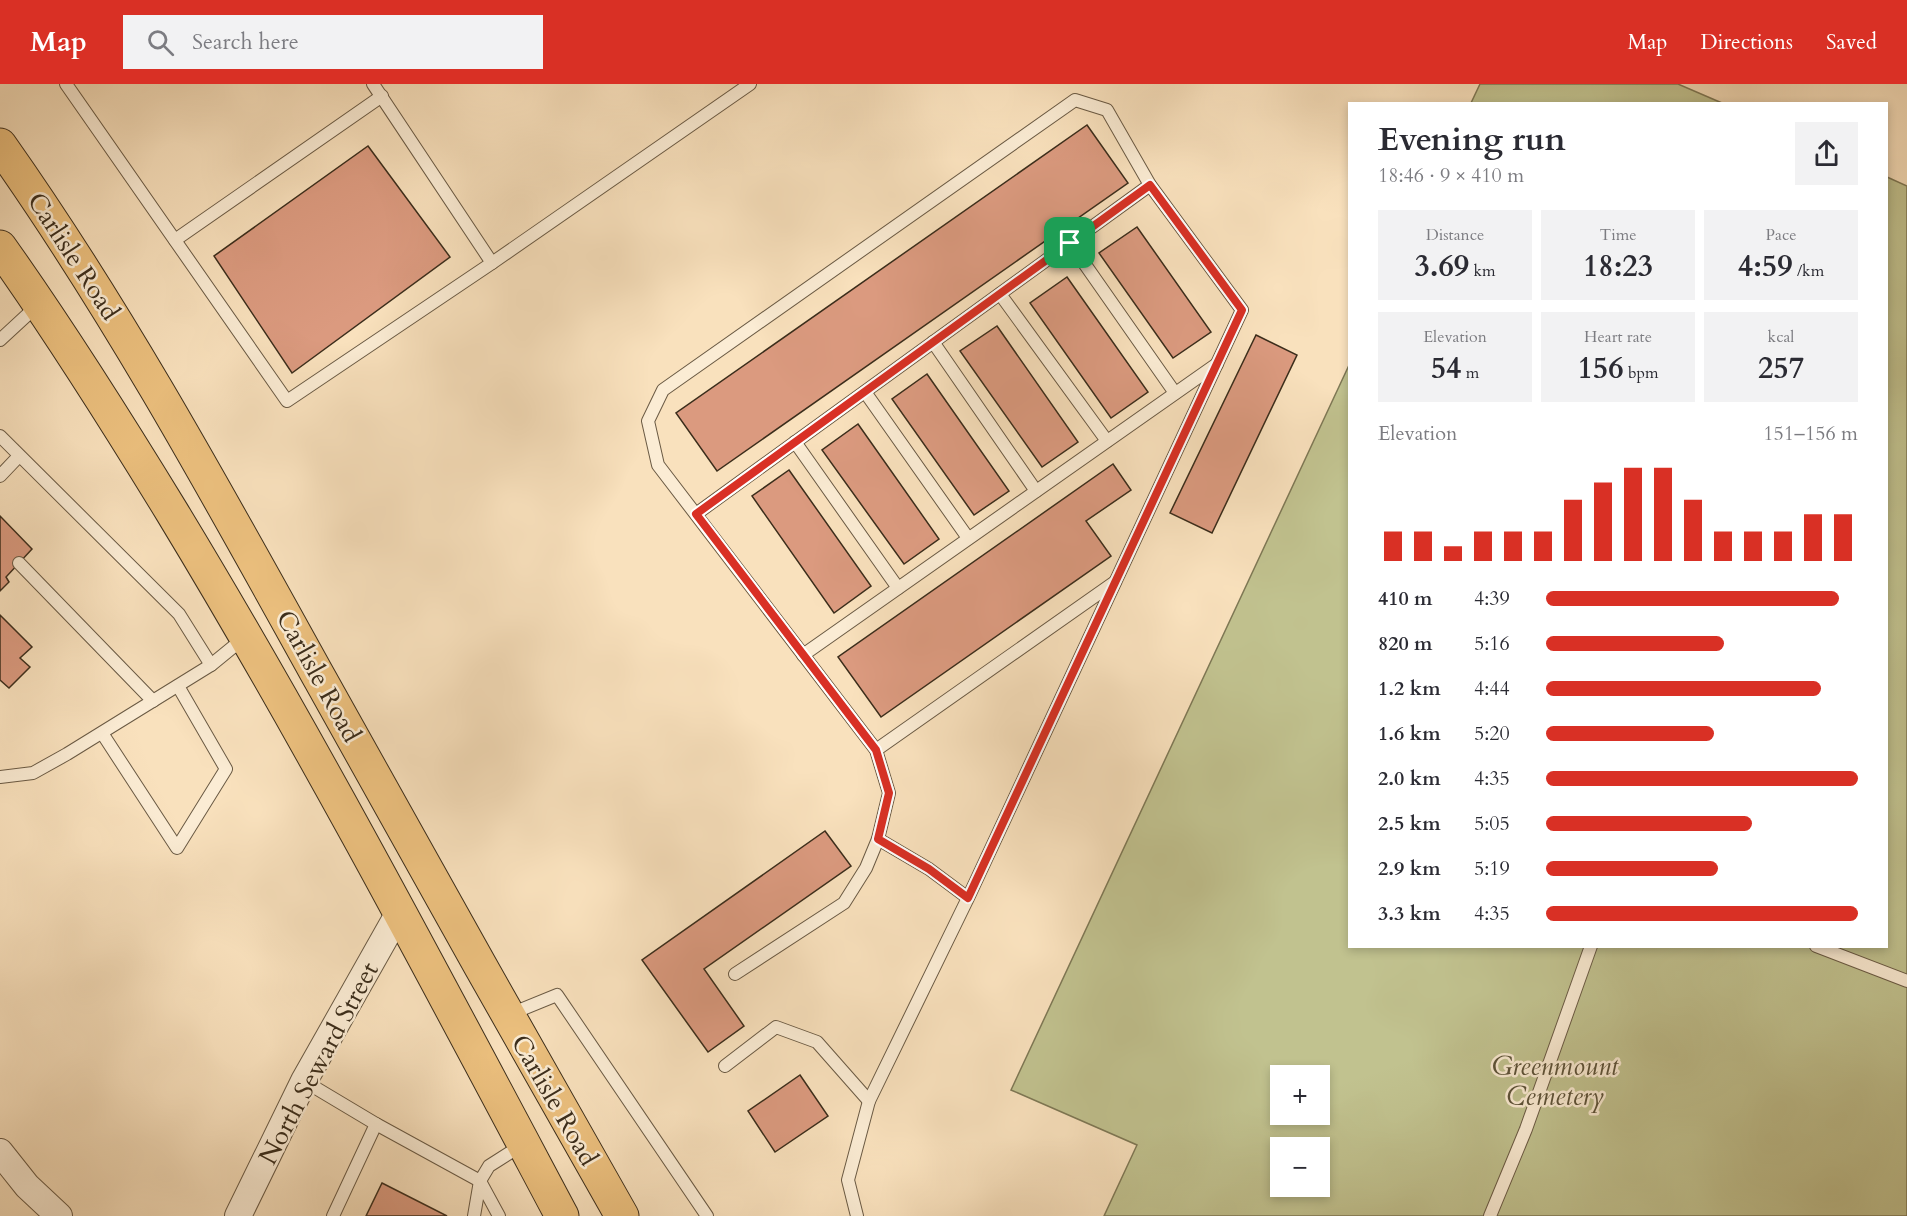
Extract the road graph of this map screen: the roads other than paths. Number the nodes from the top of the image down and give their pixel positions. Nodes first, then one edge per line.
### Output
1 (66, 84) edge
2 (373, 84) edge
3 (750, 84) edge
4 (382, 96) junction
5 (0, 145) edge
6 (1150, 185) junction
7 (175, 240) junction
8 (1070, 243) junction
9 (0, 247) edge
10 (492, 263) junction
11 (1000, 294) junction
12 (40, 303) junction
13 (0, 340) edge
14 (933, 342) junction
15 (1218, 363) junction
16 (865, 392) junction
17 (1175, 393) junction
18 (0, 436) edge
19 (1107, 441) junction
20 (795, 442) junction
21 (19, 456) junction
22 (0, 476) edge
23 (1036, 491) junction
24 (696, 514) junction
25 (968, 538) junction
26 (19, 563) dead end
27 (1118, 580) junction
28 (898, 588) junction
29 (247, 635) junction
30 (803, 655) junction
31 (211, 665) junction
32 (178, 686) junction
33 (153, 701) junction
34 (102, 733) junction
35 (876, 750) junction
36 (0, 777) edge
37 (878, 839) junction
38 (968, 898) junction
39 (400, 910) junction
40 (1590, 948) edge
41 (1821, 948) edge
42 (735, 974) dead end
43 (1907, 981) edge
44 (507, 1016) junction
45 (725, 1066) dead end
46 (304, 1081) junction
47 (869, 1101) junction
48 (376, 1124) junction
49 (524, 1144) junction
50 (0, 1152) edge
51 (480, 1181) junction
52 (59, 1216) edge
53 (238, 1216) edge
54 (333, 1216) edge
55 (474, 1216) edge
56 (499, 1216) edge
57 (562, 1216) edge
58 (622, 1216) edge
59 (707, 1216) edge
60 (857, 1216) edge
61 (1490, 1216) edge

1 - 7 lane
2 - 4 lane
3 - 10 lane
4 - 7 lane
4 - 10 lane
5 - 44 main road, Carlisle Road
6 - 8 lane
6 - 15 lane
6 - 24 lane
7 - 10 lane
8 - 11 lane
8 - 17 lane
9 - 12 main road, Carlisle Road
11 - 14 lane
11 - 19 lane
12 - 13 lane
12 - 29 main road, Carlisle Road
14 - 16 lane
14 - 23 lane
15 - 17 lane
15 - 27 lane
16 - 20 lane
16 - 25 lane
17 - 19 lane
18 - 21 lane
19 - 23 lane
20 - 24 lane
20 - 28 lane
21 - 22 lane
21 - 31 lane
23 - 25 lane
24 - 30 lane
25 - 28 lane
26 - 33 lane
27 - 35 lane
27 - 38 lane
28 - 30 lane
29 - 31 lane
29 - 39 main road, Carlisle Road
30 - 35 lane
31 - 32 lane
32 - 33 lane
32 - 34 lane
33 - 34 lane
34 - 36 lane
35 - 37 lane
37 - 38 lane
37 - 42 lane
38 - 47 lane
39 - 46 street, North Seward Street
39 - 49 main road, Carlisle Road
40 - 61 lane
41 - 43 lane
44 - 58 main road, Carlisle Road
44 - 59 lane
45 - 47 lane
46 - 48 lane
46 - 53 street, North Seward Street
47 - 60 lane
48 - 51 lane
48 - 54 lane
49 - 51 lane
49 - 57 main road, Carlisle Road
50 - 52 street
51 - 55 lane
51 - 56 lane

